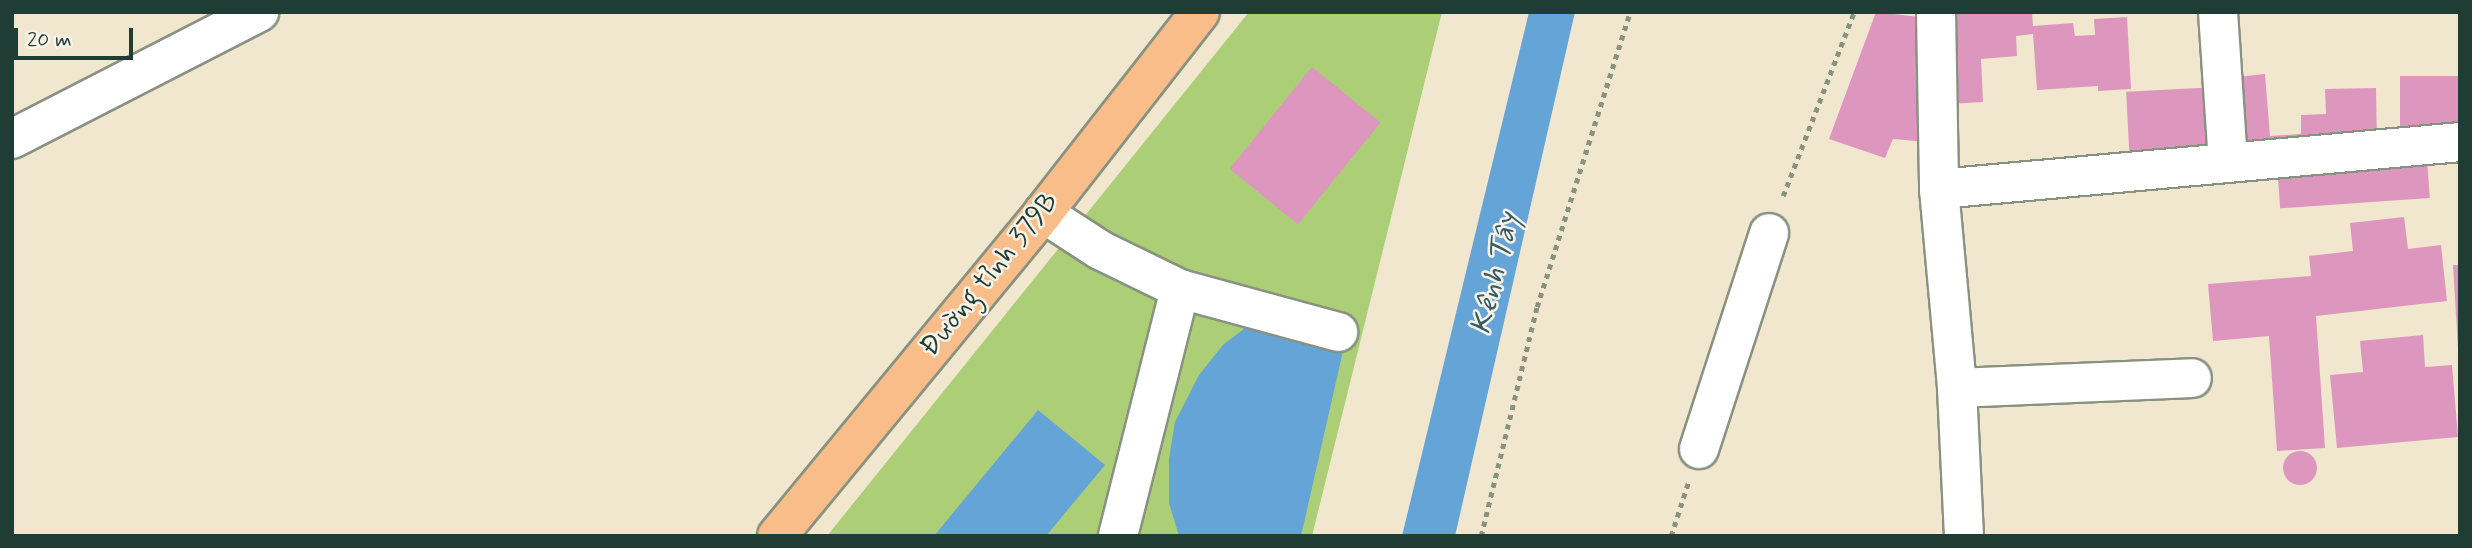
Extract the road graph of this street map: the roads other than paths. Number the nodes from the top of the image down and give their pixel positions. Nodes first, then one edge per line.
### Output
1 (259, 12) edge
2 (1200, 12) edge
3 (1936, 12) edge
4 (2218, 12) edge
5 (12, 139) edge
6 (2460, 142) edge
7 (2228, 163) junction
8 (1939, 190) junction
9 (1043, 213) junction
10 (1769, 233) road end
11 (1180, 289) junction
12 (1338, 332) dead end
13 (2192, 378) dead end
14 (1957, 388) junction
15 (1699, 449) road end
16 (777, 536) edge
17 (1118, 536) edge
18 (1964, 536) edge

1 - 5 street
2 - 9 main road, Đường tỉnh 379B
3 - 8 street
4 - 7 street
6 - 7 street
7 - 8 street
8 - 14 street
9 - 11 street
9 - 16 main road, Đường tỉnh 379B
10 - 15 street
11 - 12 street
11 - 17 street
13 - 14 street
14 - 18 street

